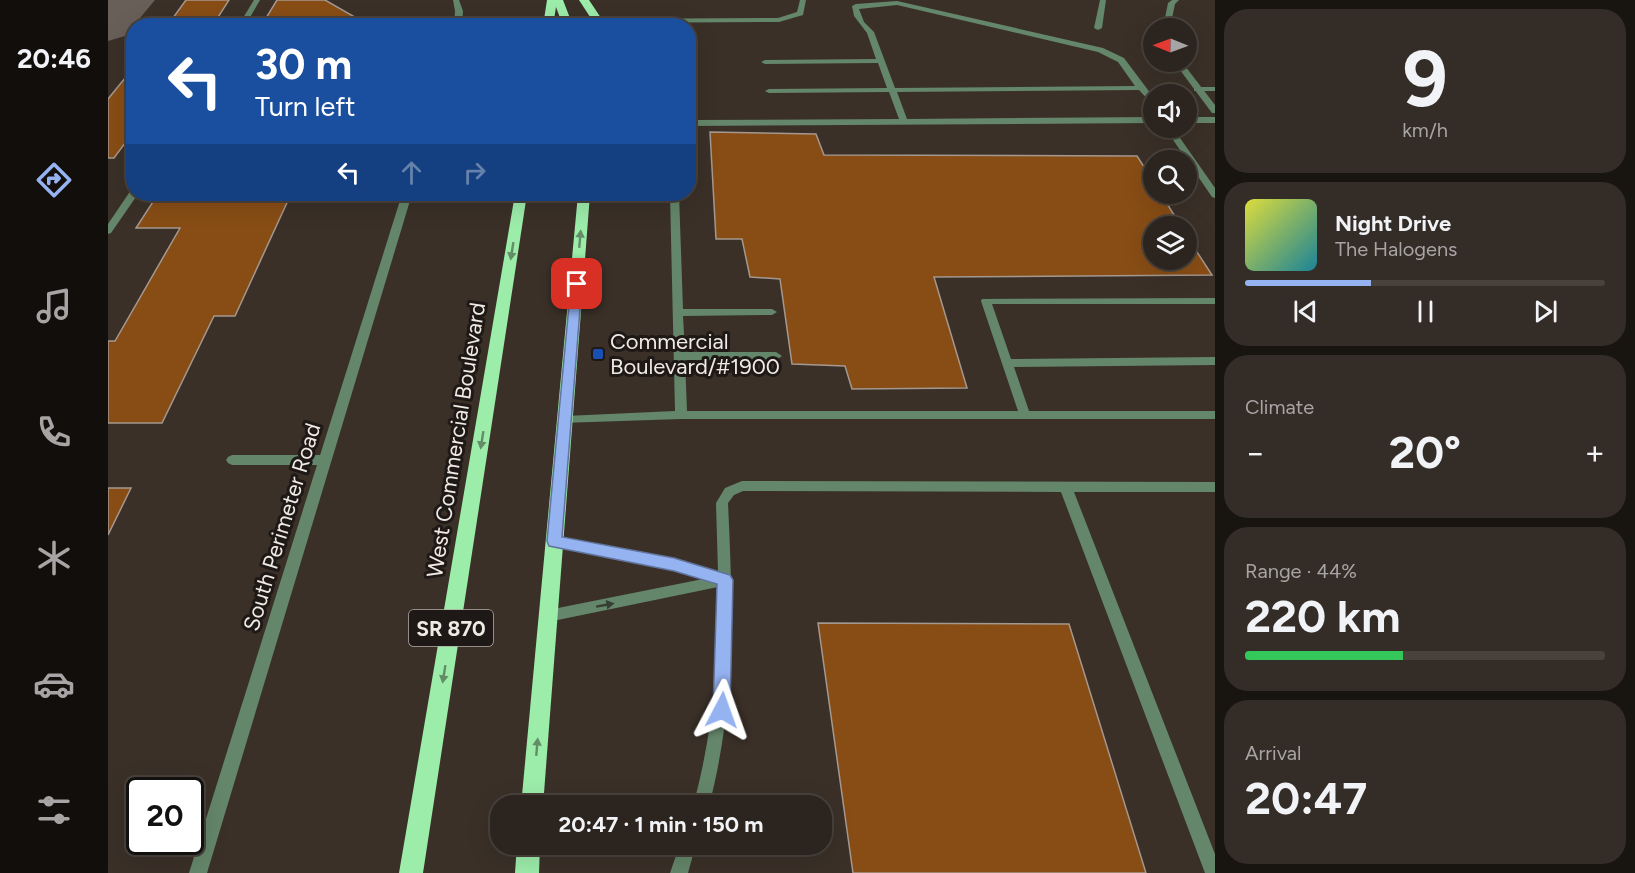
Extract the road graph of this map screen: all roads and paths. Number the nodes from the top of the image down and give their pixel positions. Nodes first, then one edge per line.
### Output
1 (257, 0) edge
2 (456, 0) edge
3 (552, 0) edge
4 (558, 0) edge
5 (584, 0) edge
6 (600, 0) edge
7 (803, 0) edge
8 (1103, 0) edge
9 (1176, 0) edge
10 (246, 18) edge
11 (459, 18) edge
12 (549, 18) edge
13 (565, 18) edge
14 (595, 18) edge
15 (598, 18) edge
16 (1168, 18) edge
17 (696, 21) edge
18 (1098, 28) dead end
19 (881, 61) junction
20 (765, 62) dead end
21 (1141, 88) junction
22 (1197, 89) joint
23 (1215, 89) edge
24 (892, 90) junction
25 (1143, 90) edge
26 (770, 92) dead end
27 (1215, 111) edge
28 (1143, 120) edge
29 (1197, 120) edge
30 (1215, 120) edge
31 (904, 122) junction
32 (696, 123) edge
33 (1176, 138) edge
34 (1215, 195) edge
35 (128, 201) edge
36 (405, 201) edge
37 (520, 201) edge
38 (583, 201) edge
39 (674, 201) edge
40 (108, 231) edge
41 (1215, 301) edge
42 (772, 312) dead end
43 (678, 313) junction
44 (679, 356) junction
45 (776, 356) dead end
46 (1215, 361) edge
47 (1007, 363) junction
48 (681, 415) junction
49 (1025, 415) junction
50 (1215, 415) edge
51 (565, 420) junction
52 (232, 460) dead end
53 (324, 460) junction
54 (1066, 487) junction
55 (1215, 487) edge
56 (554, 541) junction
57 (725, 580) junction
58 (548, 616) junction
59 (533, 795) edge
60 (704, 795) edge
61 (528, 855) edge
62 (685, 855) edge
63 (198, 873) edge
64 (411, 873) edge
65 (526, 873) edge
66 (679, 873) edge
67 (1214, 873) edge

1 - 10 street
2 - 11 street
3 - 12 highway
4 - 13 highway
5 - 14 highway
6 - 15 highway
7 - 17 street
8 - 18 street
9 - 16 street
19 - 20 street
19 - 21 street
19 - 24 street
21 - 24 street
21 - 25 street
22 - 23 street
22 - 27 street
24 - 26 street
24 - 31 street
28 - 31 street
29 - 30 street
31 - 32 street
33 - 34 street
35 - 40 street
36 - 53 street, South Perimeter Road
37 -> 64 highway, West Commercial Boulevard / SR 870
51 -> 38 highway
39 - 43 street
41 - 47 street
42 - 43 street
43 - 44 street
44 - 45 street
44 - 48 street
46 - 47 street
47 - 49 street
48 - 49 street
48 - 51 street
49 - 50 street
51 - 56 highway
52 - 53 street
53 - 63 street, South Perimeter Road
54 - 55 street
54 - 57 street
54 - 67 street
56 - 57 street
56 - 58 highway
58 -> 57 street
57 - 60 street
59 -> 58 highway
61 - 65 highway
62 - 66 street

